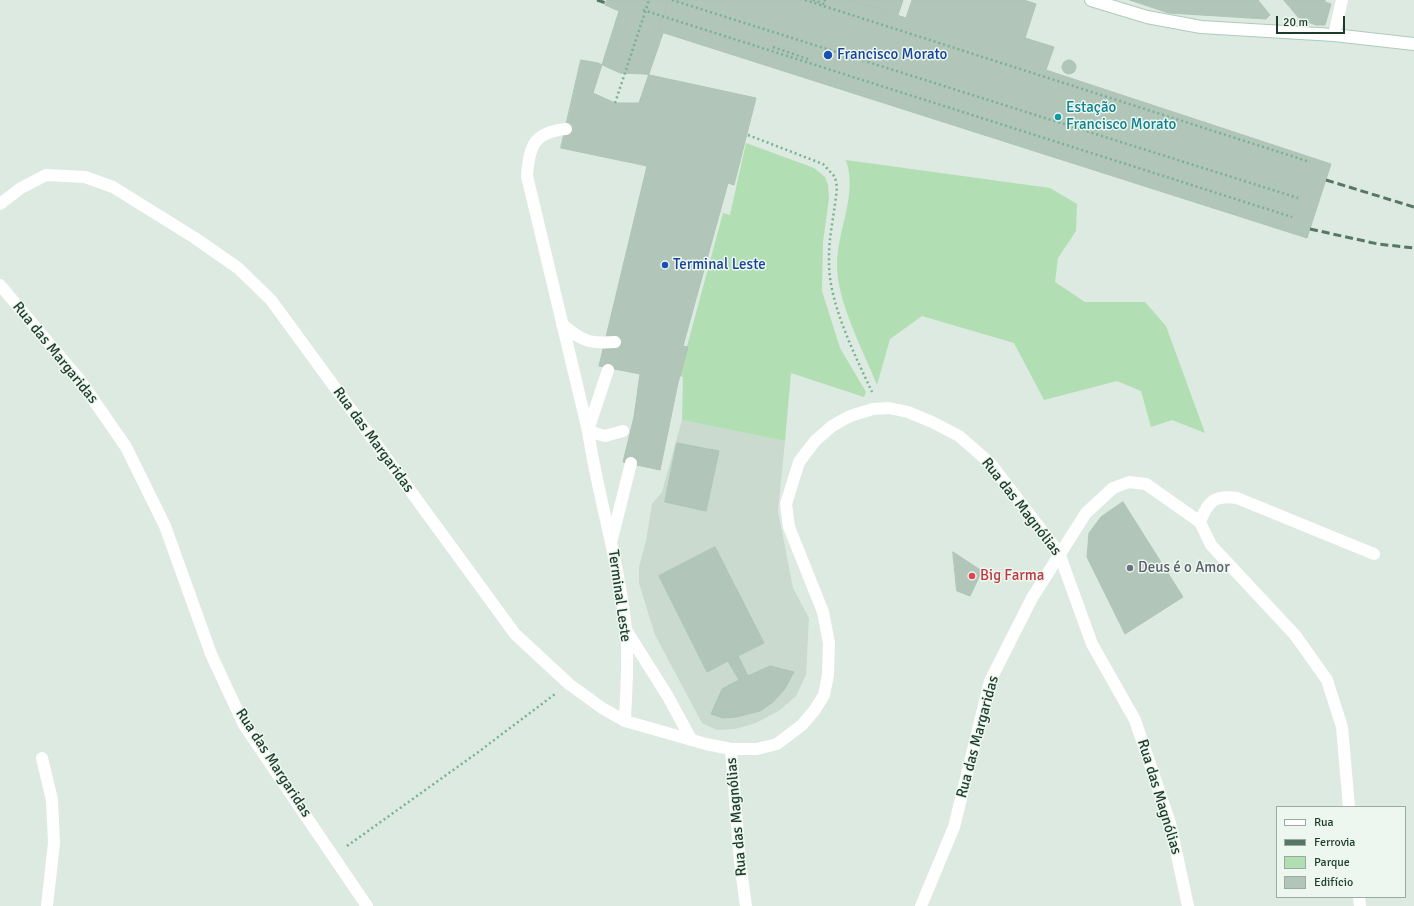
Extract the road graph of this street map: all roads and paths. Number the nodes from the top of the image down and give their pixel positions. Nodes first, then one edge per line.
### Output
1 (649, 0) edge
2 (672, 0) edge
3 (805, 0) edge
4 (813, 0) edge
5 (824, 0) edge
6 (1091, 0) edge
7 (1342, 0) edge
8 (643, 10) dead end
9 (1334, 36) junction
10 (1414, 44) edge
11 (773, 47) dead end
12 (808, 59) dead end
13 (615, 103) dead end
14 (566, 129) dead end
15 (748, 135) dead end
16 (1310, 162) dead end
17 (1298, 198) dead end
18 (0, 204) edge
19 (1292, 217) dead end
20 (0, 285) edge
21 (562, 324) junction
22 (616, 342) dead end
23 (608, 370) dead end
24 (880, 408) junction
25 (588, 431) junction
26 (623, 431) dead end
27 (631, 463) dead end
28 (1200, 522) junction
29 (611, 542) junction
30 (1059, 553) junction
31 (1374, 554) dead end
32 (626, 630) junction
33 (569, 684) junction
34 (624, 721) junction
35 (691, 739) junction
36 (731, 749) junction
37 (42, 758) dead end
38 (1349, 806) edge
39 (334, 855) junction
40 (47, 906) edge
41 (367, 906) edge
42 (746, 906) edge
43 (921, 906) edge
44 (1188, 906) edge

1 - 13 path, bridge
2 - 17 path
3 - 16 path
4 - 5 path
6 - 9 street
7 - 9 street
8 - 19 path
9 - 10 street
11 - 12 path
14 - 21 street, Terminal Leste
15 - 24 path
18 - 33 street, Rua das Margaridas
20 - 39 street, Rua das Margaridas
21 - 22 street
21 - 25 street, Terminal Leste
23 - 25 street
24 - 30 street, Rua das Magnólias
24 - 36 street, Rua das Magnólias
25 - 26 street
25 - 29 street, Terminal Leste
27 - 29 street, Terminal Leste
28 - 30 street, Rua das Margaridas
28 - 31 street
28 - 38 street
29 - 32 street, Terminal Leste
30 - 43 street, Rua das Margaridas
30 - 44 street, Rua das Magnólias
32 - 34 street, Terminal Leste
32 - 35 street
33 - 34 street, Rua das Margaridas
33 - 39 path
34 - 35 street, Rua das Margaridas
35 - 36 street, Rua das Margaridas
36 - 42 street, Rua das Magnólias
37 - 40 street
39 - 41 street, Rua das Margaridas

